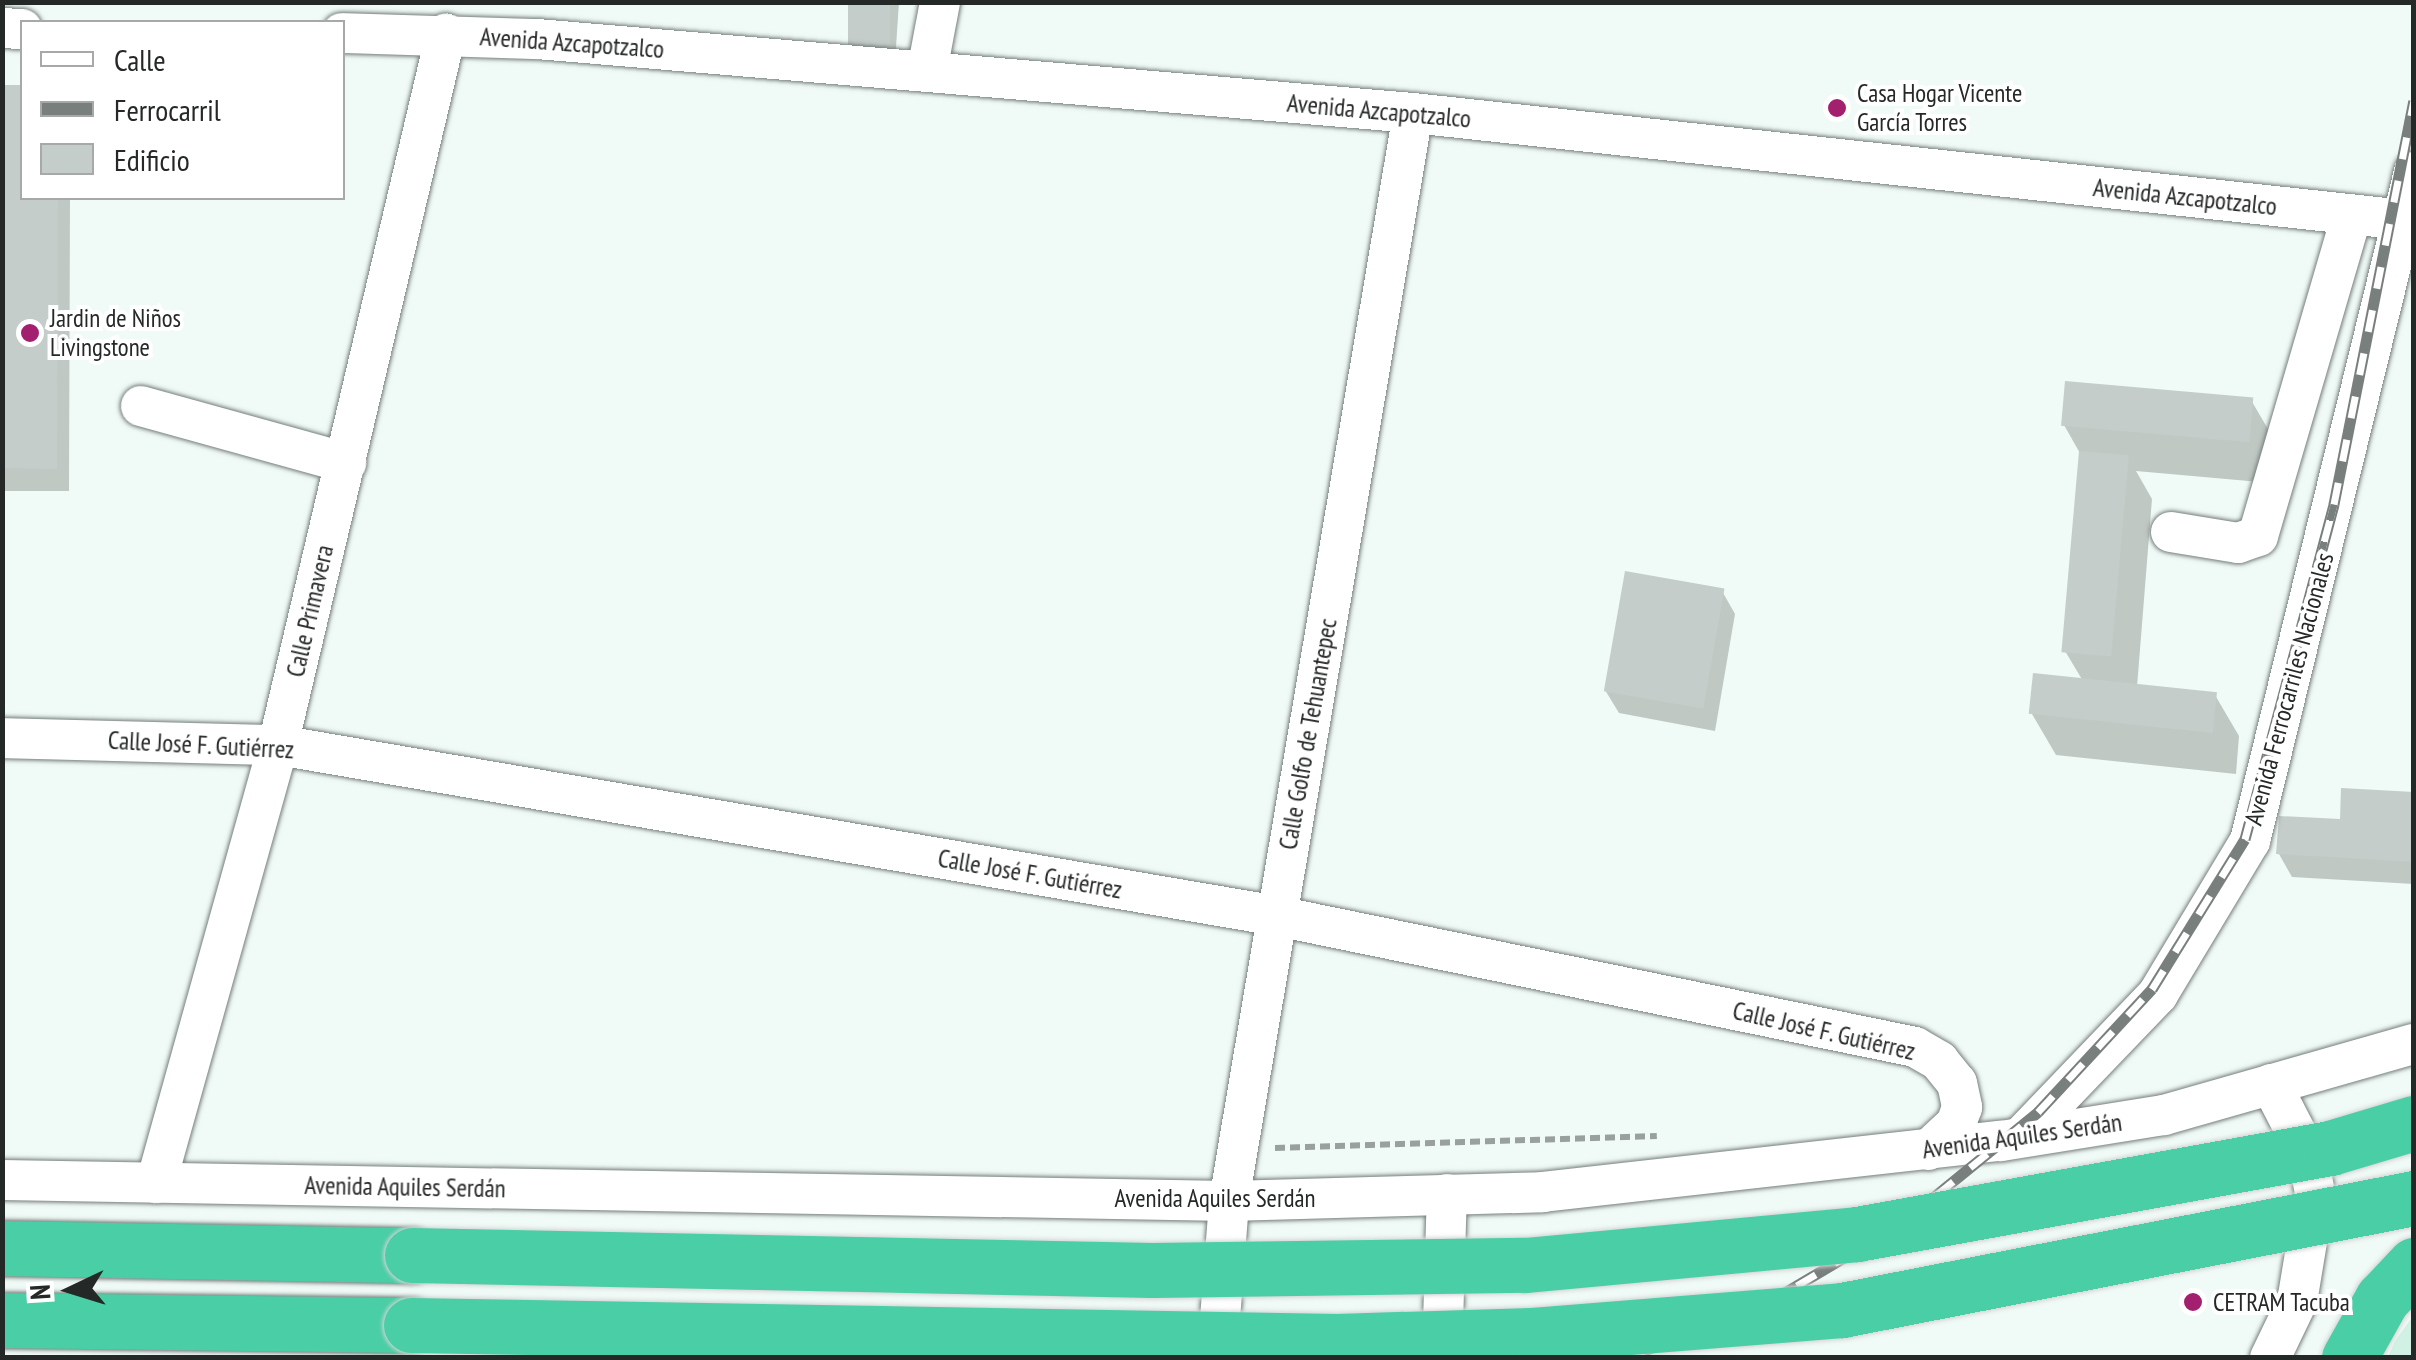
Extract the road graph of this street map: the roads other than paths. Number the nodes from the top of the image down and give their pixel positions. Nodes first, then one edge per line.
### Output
1 (940, 2) edge
2 (545, 21) edge
3 (345, 33) edge
4 (446, 34) junction
5 (927, 72) junction
6 (1413, 113) junction
7 (2414, 172) edge
8 (2352, 215) junction
9 (2409, 221) edge
10 (142, 406) dead end
11 (346, 463) junction
12 (2172, 532) dead end
13 (2, 738) edge
14 (278, 745) junction
15 (1277, 916) junction
16 (2414, 1044) edge
17 (2272, 1084) junction
18 (2414, 1123) edge
19 (2022, 1136) junction
20 (1928, 1150) junction
21 (2, 1180) edge
22 (156, 1183) junction
23 (1447, 1194) junction
24 (2414, 1198) edge
25 (1229, 1201) junction
26 (2, 1248) edge
27 (2414, 1265) edge
28 (2, 1320) edge
29 (1152, 1335) junction
30 (1216, 1358) edge
31 (1230, 1358) edge
32 (1442, 1358) edge
33 (2270, 1358) edge
34 (2349, 1358) edge

1 - 5 street
2 - 4 street, Avenida Azcapotzalco
2 - 5 street, Avenida Azcapotzalco
3 - 4 street, Avenida Azcapotzalco
4 - 11 street, Calle Primavera
5 - 6 street, Avenida Azcapotzalco
6 - 8 street, Avenida Azcapotzalco
6 - 15 street, Calle Golfo de Tehuantepec
7 - 9 street, Avenida Ferrocarriles Nacionales
8 - 9 street, Avenida Azcapotzalco
8 - 12 street
9 - 19 street, Avenida Ferrocarriles Nacionales
10 - 11 street
11 - 14 street, Calle Primavera
13 - 14 street, Calle José F. Gutiérrez
14 - 15 street, Calle José F. Gutiérrez
14 - 22 street, Calle Primavera
15 - 20 street, Calle José F. Gutiérrez
15 - 25 street, Calle Golfo de Tehuantepec
16 - 17 street, Avenida Aquiles Serdán
17 - 19 street, Avenida Aquiles Serdán
17 - 33 street
18 - 26 highway, bridge
19 - 20 street, Avenida Aquiles Serdán
20 - 23 street, Avenida Aquiles Serdán
21 - 22 street, Avenida Aquiles Serdán
22 - 25 street, Avenida Aquiles Serdán
23 - 25 street, Avenida Aquiles Serdán
23 - 32 street
24 - 29 highway, bridge
25 - 30 street, Calle Golfo de Tehuantepec
27 - 34 highway, bridge
28 - 29 highway, bridge
29 - 31 highway, bridge

